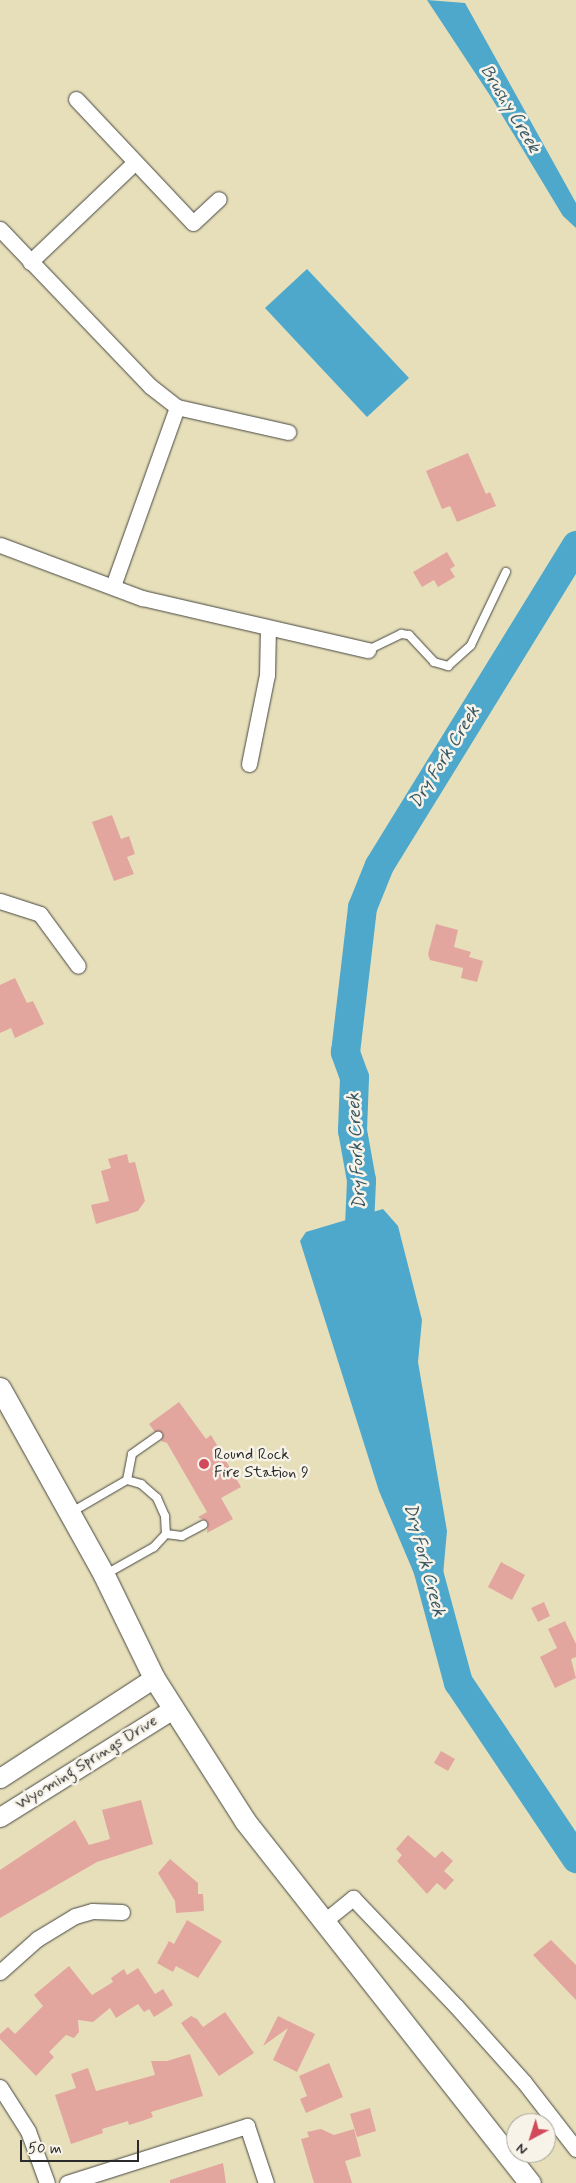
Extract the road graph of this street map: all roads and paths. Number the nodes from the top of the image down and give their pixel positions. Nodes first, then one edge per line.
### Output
1 (76, 100) dead end
2 (134, 163) junction
3 (219, 199) dead end
4 (0, 229) edge
5 (30, 262) junction
6 (177, 407) junction
7 (288, 432) dead end
8 (0, 545) edge
9 (506, 572) dead end
10 (113, 586) junction
11 (268, 628) junction
12 (368, 650) joint
13 (249, 764) dead end
14 (0, 900) edge
15 (78, 966) dead end
16 (0, 1388) edge
17 (158, 1436) dead end
18 (127, 1480) junction
19 (70, 1513) junction
20 (203, 1525) dead end
21 (166, 1534) junction
22 (104, 1575) junction
23 (154, 1678) junction
24 (173, 1709) junction
25 (0, 1778) edge
26 (0, 1817) edge
27 (122, 1912) dead end
28 (322, 1923) junction
29 (0, 1972) edge
30 (0, 2087) edge
31 (576, 2149) edge
32 (47, 2183) edge
33 (67, 2183) edge
34 (266, 2183) edge
35 (530, 2183) edge

1 - 2 street
2 - 3 street
2 - 5 street
4 - 5 street
5 - 6 street
6 - 7 street
6 - 10 street
8 - 10 street
9 - 12 lane
10 - 11 street
11 - 12 street
11 - 13 street
14 - 15 street
16 - 19 main road
17 - 18 lane
18 - 19 lane
18 - 21 lane
19 - 22 main road
20 - 21 lane
21 - 22 lane
22 - 23 main road
23 - 24 main road
23 - 25 street, Wyoming Springs Drive
24 - 26 street, Wyoming Springs Drive
24 - 28 main road
27 - 29 street
28 - 31 street
28 - 35 main road
30 - 32 street
33 - 34 street

